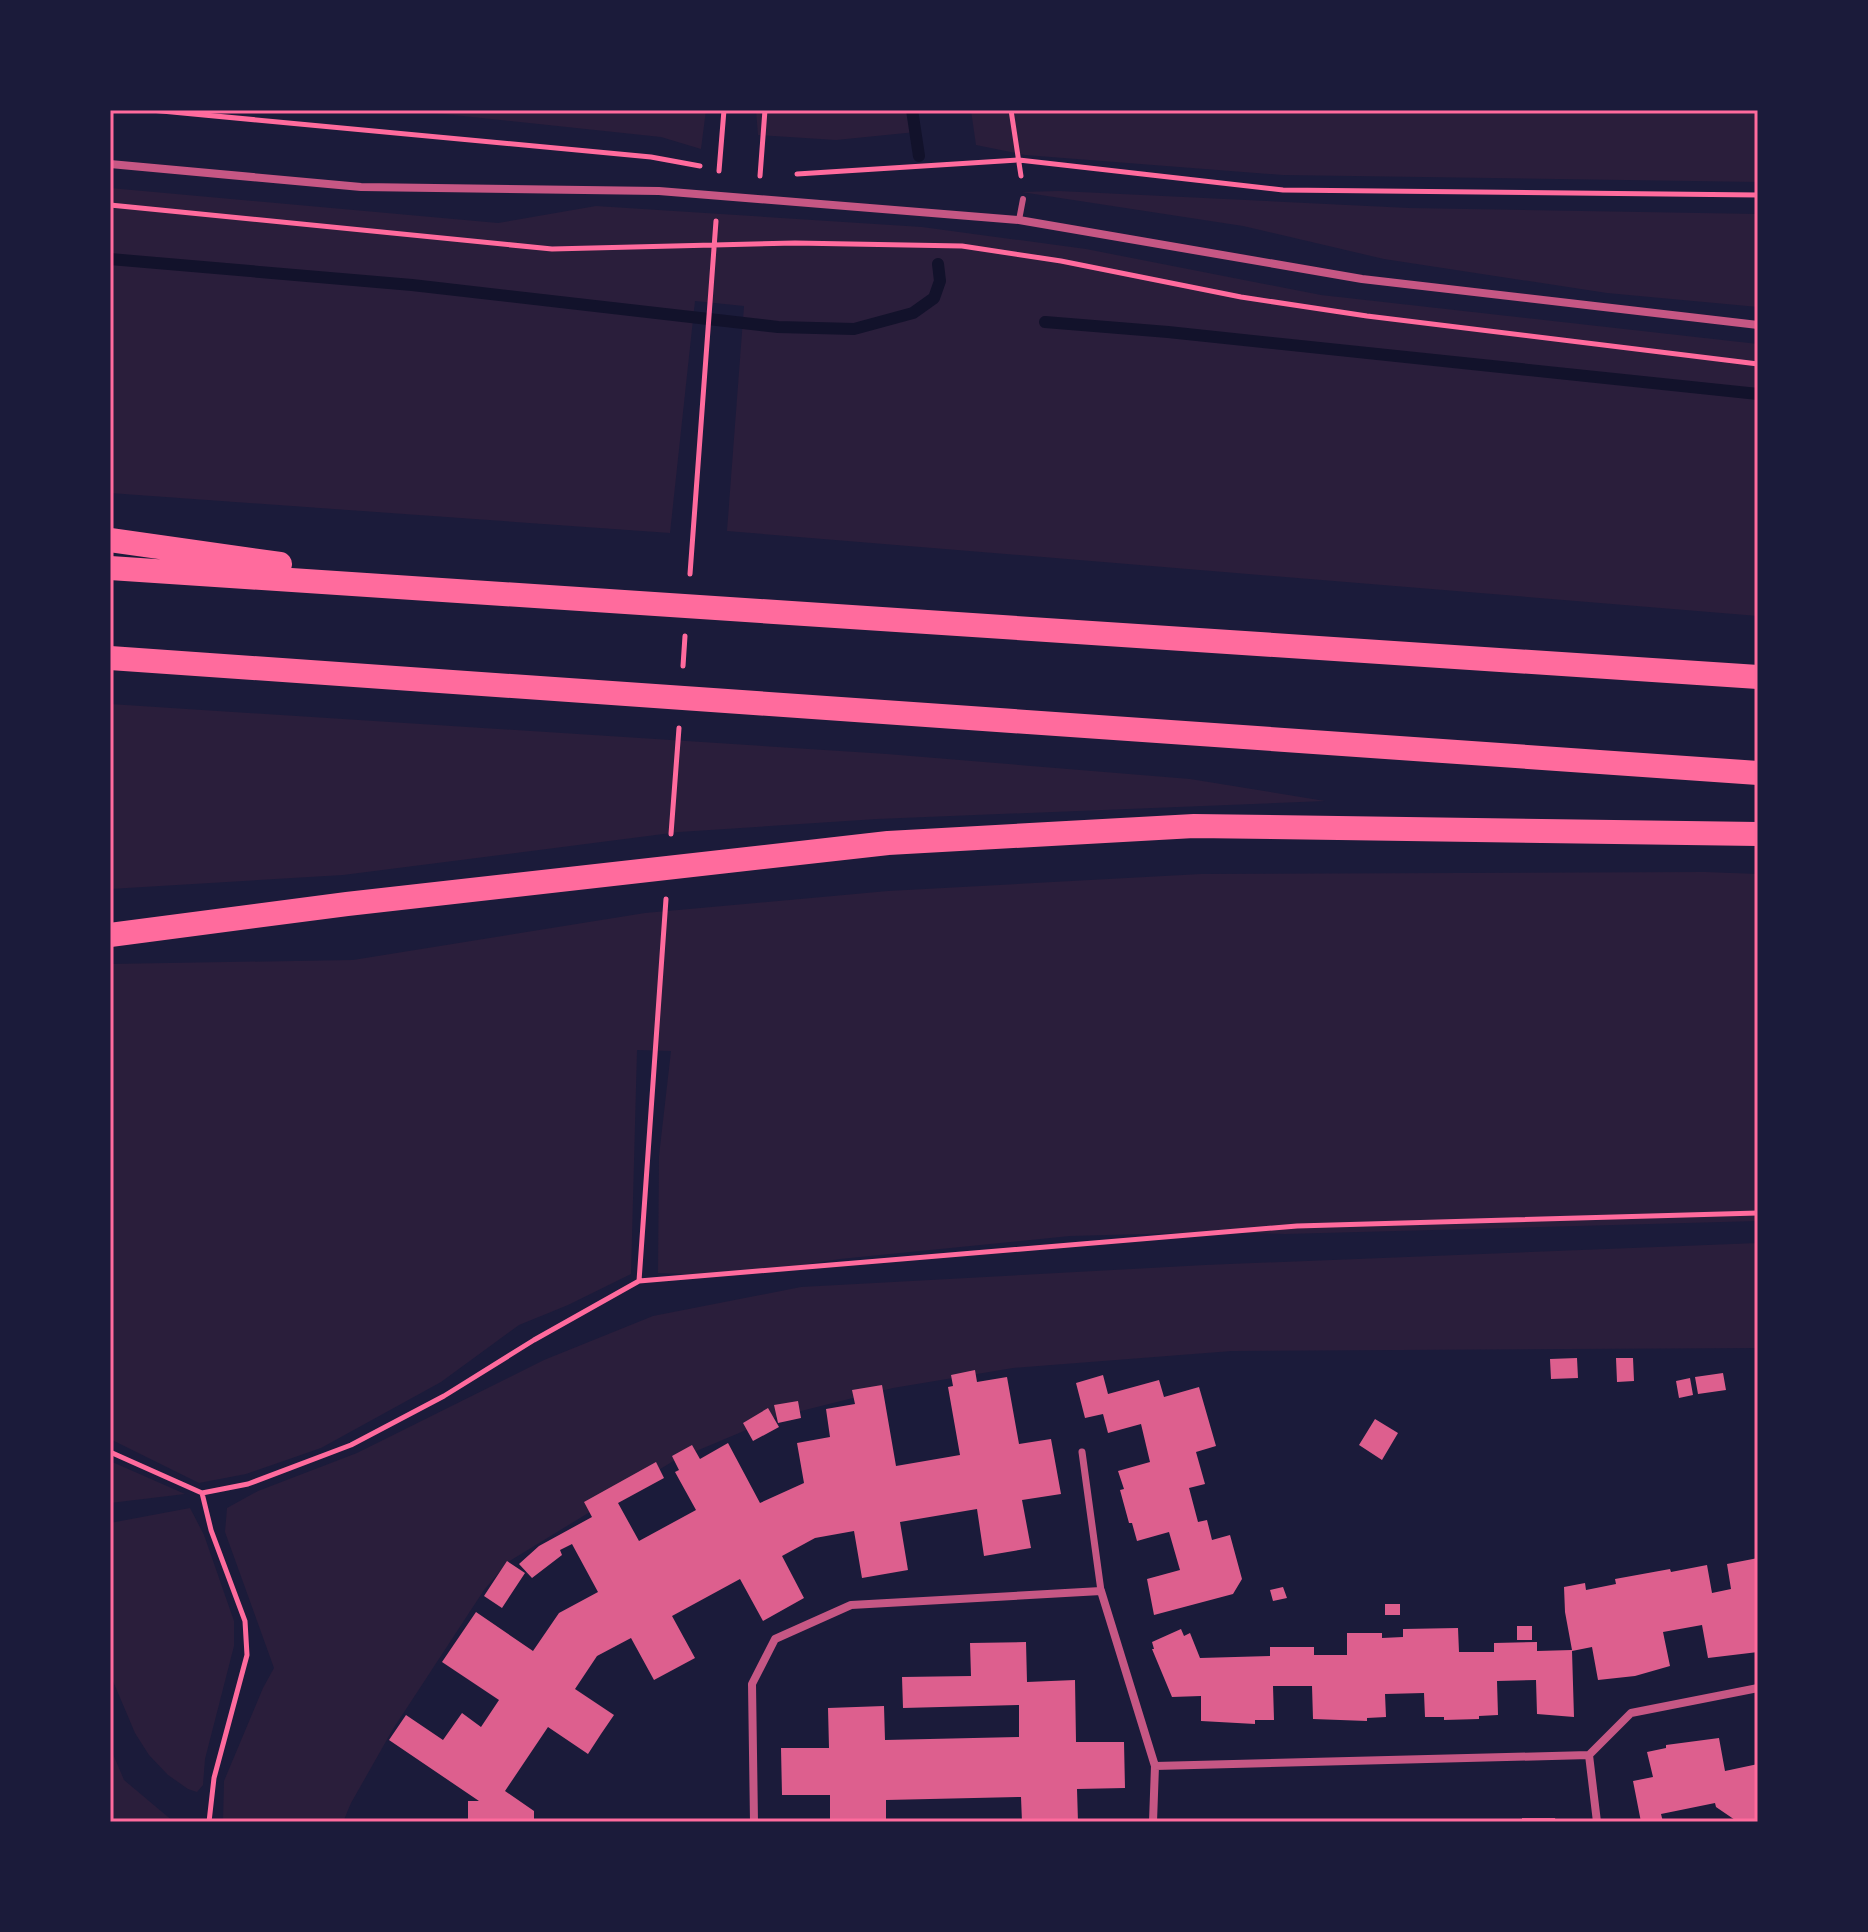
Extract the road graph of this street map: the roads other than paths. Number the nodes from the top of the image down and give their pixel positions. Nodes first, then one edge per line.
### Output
1 (110, 164) edge
2 (1023, 199) dead end
3 (1019, 220) junction
4 (1758, 325) edge
5 (110, 540) edge
6 (110, 568) edge
7 (465, 590) junction
8 (110, 658) edge
9 (1758, 677) edge
10 (1758, 773) edge
11 (1758, 834) edge
12 (110, 935) edge
13 (1082, 1452) dead end
14 (1101, 1591) junction
15 (1758, 1688) edge
16 (1589, 1755) junction
17 (1155, 1766) junction
18 (754, 1822) edge
19 (1153, 1822) edge
20 (1597, 1822) edge

1 - 3 street
2 - 3 lane
3 - 4 street
5 - 7 highway
6 - 7 highway
7 - 9 highway
8 - 10 highway
11 - 12 highway
13 - 14 street
14 - 17 street
14 - 18 street
15 - 16 street
16 - 17 street
16 - 20 street
17 - 19 street

